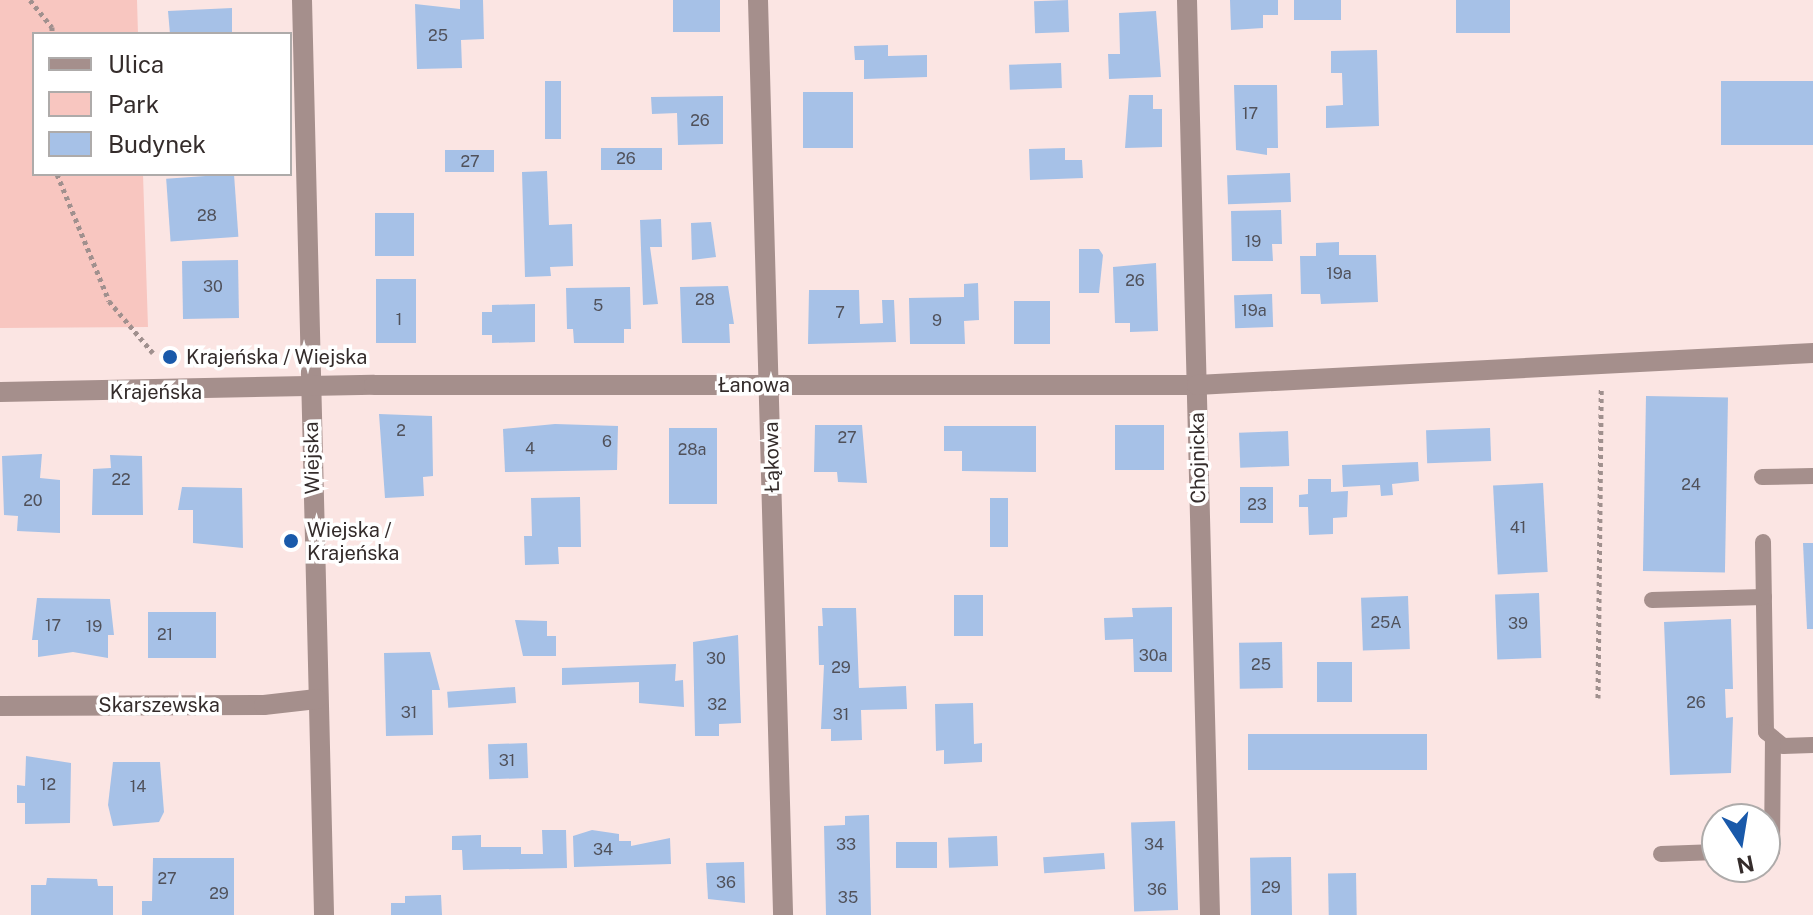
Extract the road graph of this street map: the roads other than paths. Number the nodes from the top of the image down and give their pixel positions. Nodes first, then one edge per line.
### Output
1 (302, 0) edge
2 (758, 0) edge
3 (1187, 0) edge
4 (1813, 353) edge
5 (770, 385) junction
6 (1197, 385) junction
7 (311, 388) junction
8 (0, 392) edge
9 (1813, 476) edge
10 (1762, 477) dead end
11 (1763, 542) dead end
12 (1764, 597) junction
13 (1652, 600) dead end
14 (317, 699) junction
15 (0, 706) edge
16 (1773, 741) junction
17 (1813, 745) edge
18 (1772, 803) edge
19 (1701, 853) edge
20 (1661, 854) dead end
21 (324, 915) edge
22 (783, 915) edge
23 (1210, 915) edge

1 - 7 street, Wiejska
2 - 5 street, Łąkowa
3 - 6 street, Chojnicka
4 - 6 street, Łanowa
5 - 6 street, Łanowa
5 - 7 street, Łanowa
5 - 22 street, Łąkowa
6 - 23 street, Chojnicka
7 - 8 street, Krajeńska
7 - 14 street, Wiejska
9 - 10 lane
11 - 12 lane
12 - 13 lane
12 - 16 lane
14 - 15 street, Skarszewska
14 - 21 street, Wiejska
16 - 17 lane
16 - 18 lane
19 - 20 lane

